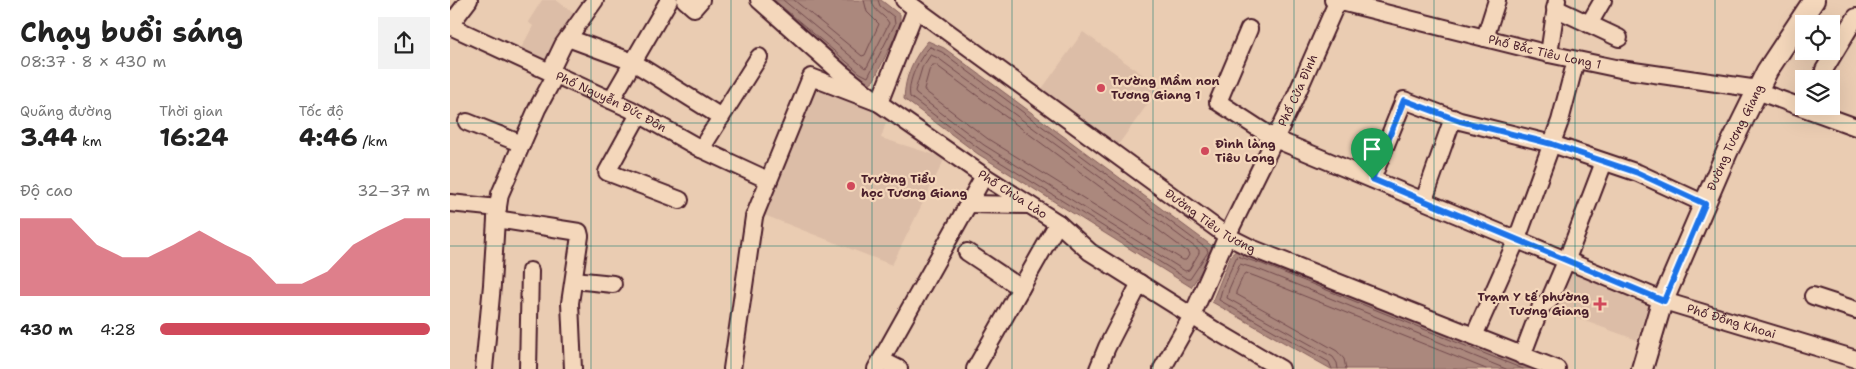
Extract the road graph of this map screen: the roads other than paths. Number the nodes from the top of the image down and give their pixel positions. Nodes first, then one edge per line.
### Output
1 (469, 0) edge
2 (594, 0) edge
3 (669, 0) edge
4 (685, 0) edge
5 (701, 0) edge
6 (759, 0) edge
7 (1336, 0) edge
8 (1497, 0) edge
9 (1603, 0) edge
10 (1814, 0) edge
11 (1556, 4) edge
12 (910, 5) edge
13 (1856, 18) edge
14 (1589, 24) junction
15 (450, 26) edge
16 (1249, 29) dead end
17 (568, 38) junction
18 (1485, 38) junction
19 (1619, 38) dead end
20 (1549, 54) junction
21 (759, 57) dead end
22 (1576, 60) junction
23 (633, 62) junction
24 (1824, 70) dead end
25 (553, 73) junction
26 (1758, 90) junction
27 (611, 100) junction
28 (880, 103) junction
29 (639, 114) junction
30 (721, 117) junction
31 (1453, 118) junction
32 (467, 122) dead end
33 (1856, 127) edge
34 (1275, 139) junction
35 (522, 144) junction
36 (1552, 144) junction
37 (701, 149) junction
38 (1604, 162) junction
39 (984, 176) junction
40 (1372, 179) junction
41 (768, 180) junction
42 (680, 200) dead end
43 (1424, 200) junction
44 (450, 203) edge
45 (968, 204) junction
46 (1705, 204) junction
47 (1030, 205) junction
48 (497, 213) junction
49 (1058, 223) junction
50 (1227, 236) junction
51 (1517, 239) junction
52 (967, 252) dead end
53 (1567, 259) junction
54 (530, 271) dead end
55 (574, 280) junction
56 (1140, 283) junction
57 (613, 284) dead end
58 (1021, 288) junction
59 (1813, 296) dead end
60 (1664, 301) junction
61 (1856, 310) edge
62 (1192, 316) junction
63 (1474, 336) junction
64 (1522, 356) junction
65 (1856, 359) edge
66 (878, 365) edge
67 (1277, 368) edge
68 (484, 369) edge
69 (528, 369) edge
70 (573, 369) edge
71 (732, 369) edge
72 (899, 369) edge
73 (975, 369) edge
74 (1098, 369) edge
75 (1162, 369) edge
76 (1557, 369) edge
77 (1642, 369) edge

1 - 15 street
2 - 17 street
3 - 23 street
4 - 5 street
6 - 28 street, Phố Chùa Lào
7 - 18 street, Phố Bắc Tiêu Long 1
7 - 34 street, Phố Cửa Đình
8 - 18 street
9 - 14 street
10 - 26 main road, Đường Tương Giang
11 - 14 street
11 - 20 street
12 - 28 street
12 - 50 street, Đường Tiêu Tương
13 - 24 street
14 - 19 street
15 - 25 street, Phố Nguyễn Đức Đôn
16 - 34 street, Phố Đồng Khoai
17 - 23 street
17 - 25 street
18 - 20 street, Phố Bắc Tiêu Long 1
20 - 22 street, Phố Bắc Tiêu Long 1
21 - 30 street
22 - 26 street, Phố Bắc Tiêu Long 1
22 - 36 street
23 - 27 street
23 - 30 street
25 - 27 street, Phố Nguyễn Đức Đôn
25 - 35 street
26 - 33 street, Phố Bắc Tiêu Long 1
26 - 46 main road, Đường Tương Giang
27 - 29 street, Phố Nguyễn Đức Đôn
28 - 39 street, Phố Chùa Lào
28 - 41 street
29 - 37 street, Phố Nguyễn Đức Đôn
29 - 42 street
30 - 37 street
31 - 36 street
31 - 40 street
31 - 43 street
32 - 35 street
34 - 40 street, Phố Đồng Khoai
34 - 50 street, Phố Cửa Đình
35 - 48 street
36 - 38 street
36 - 51 street
37 - 41 street, Phố Nguyễn Đức Đôn
38 - 46 street
38 - 53 street
39 - 45 street
39 - 47 street, Phố Chùa Lào
40 - 43 street, Phố Đồng Khoai
41 - 71 street
43 - 51 street, Phố Đồng Khoai
44 - 48 street
45 - 47 street
45 - 66 street
46 - 60 main road, Đường Tương Giang
47 - 49 street, Phố Chùa Lào
48 - 55 street
48 - 68 street
49 - 56 street, Phố Chùa Lào
49 - 58 street
50 - 62 street, Phố Cửa Đình
50 - 63 street, Đường Tiêu Tương
51 - 53 street, Phố Đồng Khoai
51 - 63 street
52 - 58 street
53 - 60 street, Phố Đồng Khoai
53 - 64 street
54 - 69 street
55 - 57 street
55 - 70 street
56 - 62 street, Phố Chùa Lào
56 - 74 street
58 - 73 street
59 - 61 street
60 - 65 street, Phố Đồng Khoai
60 - 77 main road, Đường Tương Giang
62 - 67 street, Phố Chùa Lào
62 - 75 street, Phố Cửa Đình
63 - 64 street, Đường Tiêu Tương
64 - 76 street, Đường Tiêu Tương
66 - 72 street

